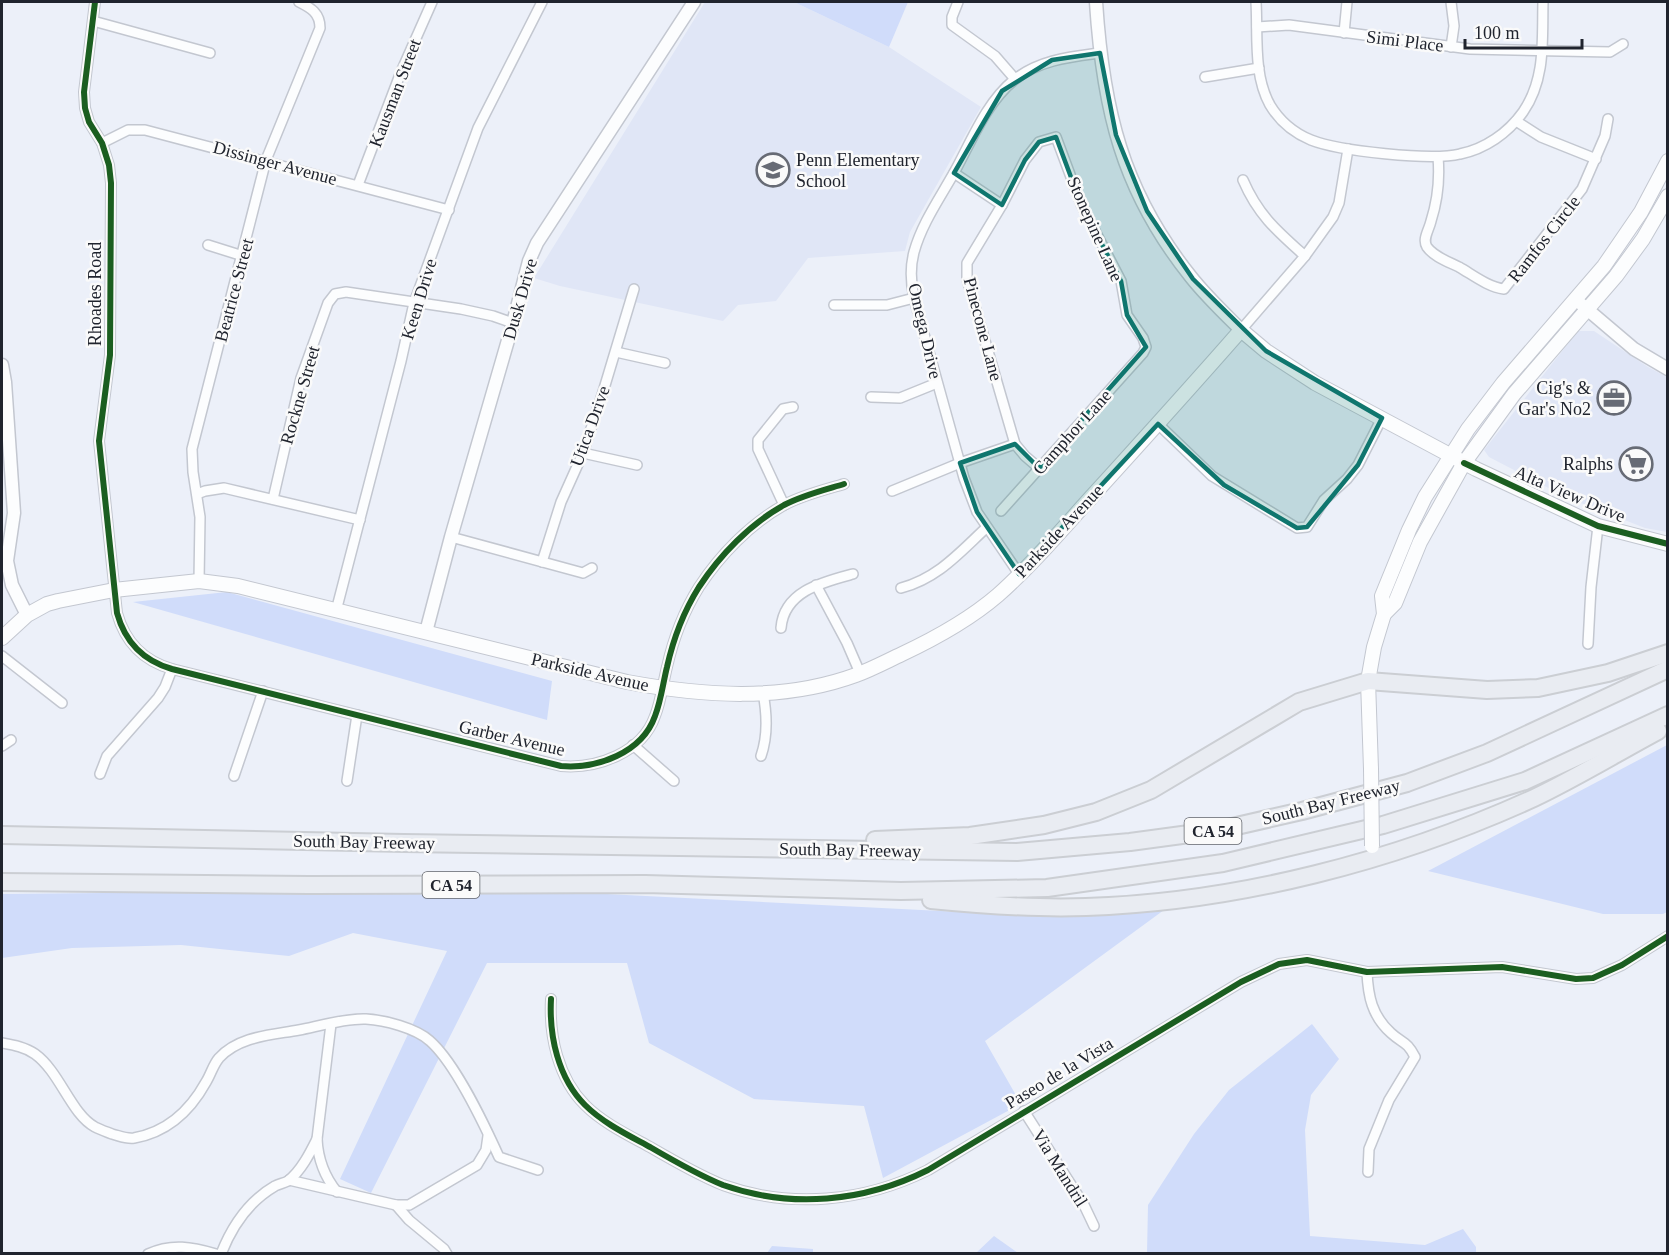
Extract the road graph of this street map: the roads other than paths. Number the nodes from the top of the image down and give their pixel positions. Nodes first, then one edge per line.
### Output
1 (95, 2) edge
2 (299, 2) edge
3 (432, 2) edge
4 (542, 2) edge
5 (694, 2) edge
6 (958, 2) edge
7 (1096, 2) edge
8 (1256, 2) edge
9 (1347, 2) edge
10 (1451, 2) edge
11 (1543, 2) edge
12 (93, 21) junction
13 (1257, 27) junction
14 (1344, 33) junction
15 (1623, 44) dead end
16 (1451, 47) junction
17 (1542, 51) junction
18 (210, 53) dead end
19 (1100, 53) junction
20 (1259, 68) junction
21 (1205, 77) dead end
22 (1015, 79) junction
23 (1608, 119) dead end
24 (1516, 121) junction
25 (1056, 137) joint
26 (102, 143) junction
27 (1348, 149) junction
28 (1438, 157) junction
29 (1596, 159) junction
30 (266, 160) junction
31 (1668, 160) edge
32 (954, 173) junction
33 (1243, 180) dead end
34 (358, 185) junction
35 (1668, 196) edge
36 (1002, 205) junction
37 (449, 210) junction
38 (208, 245) dead end
39 (243, 256) junction
40 (1305, 256) junction
41 (634, 289) dead end
42 (914, 298) junction
43 (1576, 299) junction
44 (414, 303) junction
45 (834, 305) dead end
46 (1587, 309) junction
47 (513, 323) junction
48 (1241, 330) junction
49 (616, 352) junction
50 (1143, 353) joint
51 (665, 363) dead end
52 (2, 365) edge
53 (1668, 369) edge
54 (937, 383) junction
55 (871, 397) dead end
56 (793, 407) dead end
57 (4, 408) edge
58 (1382, 418) junction
59 (1158, 424) junction
60 (1015, 444) junction
61 (582, 453) junction
62 (1450, 456) junction
63 (960, 463) junction
64 (1464, 463) junction
65 (637, 465) dead end
66 (1039, 468) junction
67 (844, 484) dead end
68 (892, 490) dead end
69 (197, 494) junction
70 (273, 499) junction
71 (784, 506) junction
72 (1001, 511) dead end
73 (360, 520) junction
74 (1598, 526) junction
75 (986, 528) junction
76 (451, 537) junction
77 (1668, 544) edge
78 (5, 551) edge
79 (542, 562) junction
80 (592, 568) dead end
81 (853, 574) dead end
82 (1019, 574) junction
83 (199, 581) junction
84 (816, 585) junction
85 (901, 588) dead end
86 (114, 590) junction
87 (336, 611) junction
88 (27, 615) junction
89 (1384, 615) junction
90 (781, 628) dead end
91 (426, 632) junction
92 (2, 638) edge
93 (1588, 644) dead end
94 (1668, 653) edge
95 (2, 656) edge
96 (172, 669) junction
97 (1668, 669) edge
98 (860, 673) junction
99 (1368, 681) junction
100 (662, 689) junction
101 (263, 691) junction
102 (763, 693) junction
103 (62, 703) dead end
104 (357, 715) junction
105 (1668, 715) edge
106 (1668, 726) edge
107 (11, 740) dead end
108 (633, 745) junction
109 (2, 746) edge
110 (761, 756) dead end
111 (100, 774) dead end
112 (234, 776) dead end
113 (347, 781) dead end
114 (674, 781) dead end
115 (2, 835) edge
116 (730, 848) junction
117 (1372, 852) junction
118 (2, 882) edge
119 (901, 891) junction
120 (1668, 936) edge
121 (1367, 972) junction
122 (551, 999) dead end
123 (331, 1024) junction
124 (2, 1043) edge
125 (1024, 1111) junction
126 (487, 1131) junction
127 (317, 1139) junction
128 (538, 1170) dead end
129 (1368, 1172) dead end
130 (289, 1180) junction
131 (337, 1192) junction
132 (396, 1205) junction
133 (1094, 1226) dead end
134 (148, 1254) edge
135 (216, 1254) edge
136 (221, 1254) edge
137 (447, 1254) edge

1 - 12 street, Rhoades Road
2 - 30 street, Beatrice Street
3 - 34 street, Kausman Street
4 - 37 street, Keen Drive
5 - 47 street, Dusk Drive
6 - 22 street
7 - 19 street, Alta View Drive
8 - 13 street
9 - 14 street
10 - 16 street
11 - 17 street
12 - 18 street
12 - 26 street, Rhoades Road
13 - 14 street, Simi Place
13 - 20 street
14 - 16 street, Simi Place
15 - 17 street, Simi Place
16 - 17 street, Simi Place
17 - 24 street
19 - 22 street, Omega Drive
19 - 48 street, Alta View Drive
20 - 21 street
20 - 27 street
22 - 32 street, Omega Drive
23 - 29 street, Ramfos Circle
24 - 28 street
24 - 29 street
25 - 36 street, Pinecone Lane
25 - 50 street, Stonepine Lane
26 - 30 street, Dissinger Avenue
26 - 86 street, Rhoades Road
27 - 28 street
27 - 40 street, Parkside Avenue
28 - 29 street, Ramfos Circle
30 - 34 street, Dissinger Avenue
30 - 39 street, Beatrice Street
31 - 43 main road
32 - 36 street
32 - 42 street, Omega Drive
33 - 40 street
34 - 37 street, Dissinger Avenue
35 - 46 main road
36 - 60 street, Pinecone Lane
37 - 44 street, Keen Drive
38 - 39 street
39 - 69 street, Beatrice Street
40 - 48 street, Parkside Avenue
41 - 49 street, Utica Drive
42 - 45 street
42 - 54 street, Omega Drive
43 - 46 street
43 - 62 main road
44 - 47 street
44 - 70 street, Rockne Street
44 - 73 street, Keen Drive
46 - 53 street
46 - 64 main road
47 - 76 street, Dusk Drive
48 - 58 main road, Alta View Drive
48 - 59 main road, Parkside Avenue
49 - 51 street
49 - 61 street, Utica Drive
50 - 66 street, Camphor Lane
52 - 57 street
54 - 55 street
54 - 63 street, Omega Drive
56 - 71 street
57 - 78 street
58 - 59 street
58 - 62 main road, Alta View Drive
59 - 82 main road, Parkside Avenue
60 - 63 street
60 - 66 street, Pinecone Lane
61 - 65 street
61 - 79 street, Utica Drive
62 - 64 main road, Alta View Drive
62 - 89 main road
63 - 68 street
63 - 75 street, Omega Drive
64 - 74 main road, Alta View Drive
64 - 89 main road
66 - 72 street, Camphor Lane
67 - 71 street, Garber Avenue
69 - 70 street
69 - 83 street, Beatrice Street
70 - 73 street
71 - 100 street, Garber Avenue
73 - 87 street, Keen Drive
74 - 77 main road, Alta View Drive
74 - 93 street
75 - 82 street, Omega Drive
75 - 85 street
76 - 79 street
76 - 91 street, Dusk Drive
78 - 88 street
79 - 80 street
81 - 84 street
82 - 98 main road, Parkside Avenue
83 - 86 main road, Parkside Avenue
83 - 87 main road, Parkside Avenue
84 - 90 street
84 - 98 street
86 - 88 main road, Parkside Avenue
86 - 96 street, Garber Avenue
87 - 91 main road, Parkside Avenue
88 - 92 main road, Parkside Avenue
89 - 99 main road
91 - 100 main road, Parkside Avenue
94 - 99 highway
95 - 103 street
96 - 101 street, Garber Avenue
96 - 111 street
97 - 116 highway, South Bay Freeway / CA 54
98 - 102 main road, Parkside Avenue
99 - 116 highway
99 - 117 main road, bridge
100 - 102 main road, Parkside Avenue
100 - 108 street, Garber Avenue
101 - 104 street, Garber Avenue
101 - 112 street
102 - 110 street
104 - 108 street, Garber Avenue
104 - 113 street
105 - 119 highway, South Bay Freeway / CA 54
106 - 117 highway
107 - 109 street
108 - 114 street
115 - 116 highway, South Bay Freeway / CA 54
117 - 119 highway
118 - 119 highway, South Bay Freeway / CA 54
120 - 121 street, Paseo de la Vista
121 - 125 street, Paseo de la Vista
121 - 129 street
122 - 125 street, Paseo de la Vista
123 - 124 street
123 - 126 street
123 - 127 street
125 - 133 street, Via Mandril
126 - 128 street
126 - 132 street
127 - 130 street
127 - 131 street
130 - 131 street
130 - 136 street
131 - 132 street
132 - 137 street
134 - 135 street

